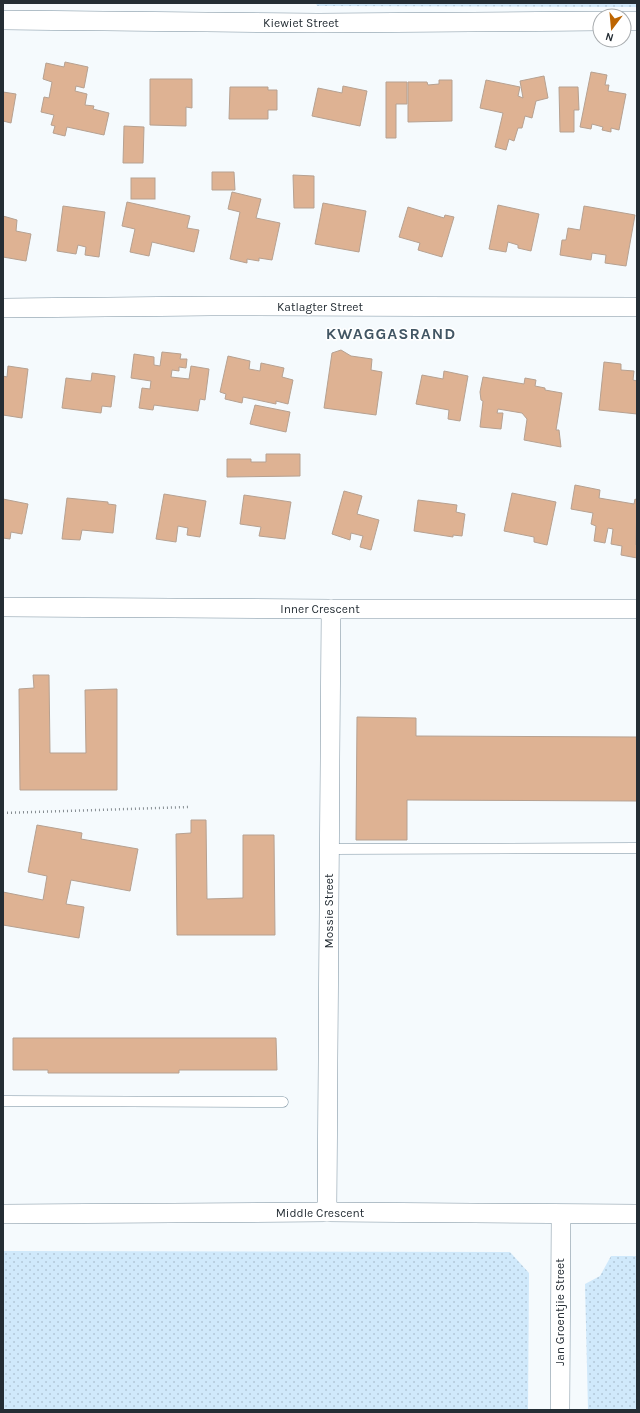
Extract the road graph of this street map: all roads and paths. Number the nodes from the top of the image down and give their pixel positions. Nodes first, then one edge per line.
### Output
1 (3, 20) edge
2 (592, 21) edge
3 (637, 307) edge
4 (3, 308) edge
5 (3, 607) edge
6 (331, 609) junction
7 (637, 609) edge
8 (190, 807) dead end
9 (3, 813) edge
10 (637, 848) edge
11 (329, 849) junction
12 (3, 1101) edge
13 (283, 1102) dead end
14 (327, 1212) junction
15 (3, 1214) edge
16 (561, 1214) junction
17 (637, 1214) edge
18 (560, 1410) edge

1 - 2 street, Kiewiet Street
3 - 4 street, Katlagter Street
5 - 6 street, Inner Crescent
6 - 7 street, Inner Crescent
6 - 11 street, Mossie Street
8 - 9 path
10 - 11 lane
11 - 14 street, Mossie Street
12 - 13 lane
14 - 15 street, Middle Crescent
14 - 16 street, Middle Crescent
16 - 17 street, Middle Crescent
16 - 18 street, Jan Groentjie Street

